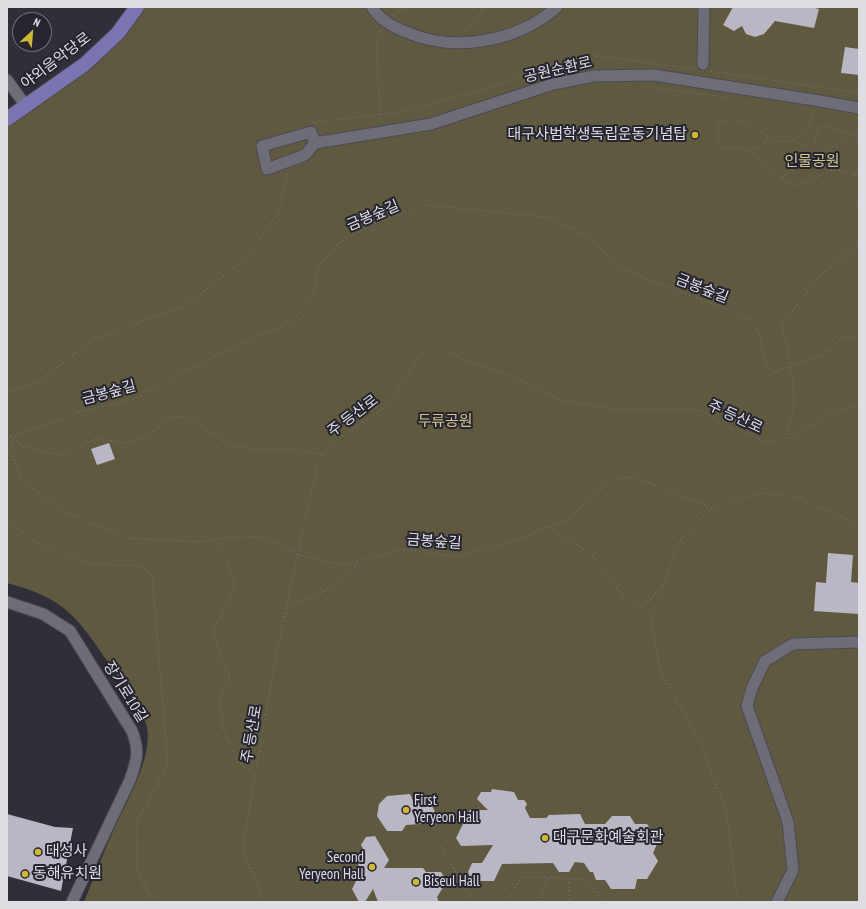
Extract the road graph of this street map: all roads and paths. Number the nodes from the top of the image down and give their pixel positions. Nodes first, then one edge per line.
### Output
1 (137, 7) edge
2 (372, 7) edge
3 (409, 7) edge
4 (479, 7) edge
5 (487, 7) edge
6 (557, 7) edge
7 (704, 7) edge
8 (483, 11) junction
9 (384, 19) junction
10 (460, 35) dead end
11 (703, 64) dead end
12 (7, 80) edge
13 (634, 85) dead end
14 (735, 98) dead end
15 (26, 106) junction
16 (859, 108) edge
17 (812, 110) dead end
18 (7, 119) edge
19 (382, 129) dead end
20 (851, 135) junction
21 (859, 136) edge
22 (768, 138) junction
23 (793, 140) junction
24 (315, 143) junction
25 (750, 151) junction
26 (859, 167) edge
27 (287, 171) dead end
28 (854, 175) junction
29 (859, 177) edge
30 (783, 178) junction
31 (859, 243) edge
32 (859, 337) edge
33 (792, 368) junction
34 (7, 393) edge
35 (859, 406) edge
36 (7, 434) edge
37 (12, 437) junction
38 (790, 438) junction
39 (324, 455) junction
40 (712, 508) junction
41 (7, 520) edge
42 (859, 526) edge
43 (549, 527) junction
44 (208, 541) junction
45 (298, 555) junction
46 (360, 561) junction
47 (664, 583) junction
48 (7, 602) edge
49 (284, 618) junction
50 (859, 642) edge
51 (256, 775) junction
52 (442, 847) dead end
53 (550, 877) junction
54 (569, 878) junction
55 (72, 902) edge
56 (154, 902) edge
57 (264, 902) edge
58 (473, 902) edge
59 (507, 902) edge
60 (537, 902) edge
61 (569, 902) edge
62 (603, 902) edge
63 (735, 902) edge
64 (777, 902) edge

1 - 15 main road, 야외음악당로
2 - 9 street
3 - 9 path
4 - 8 path
5 - 8 path
6 - 9 street
7 - 11 street
8 - 10 path
9 - 19 path
12 - 15 street
13 - 14 path
15 - 18 main road, 야외음악당로
16 - 24 street, 공원순환로
17 - 23 path
20 - 21 path
20 - 23 path
20 - 30 path
22 - 23 path
22 - 25 path
22 - 25 path
24 - 24 street
25 - 30 path
26 - 28 path
27 - 34 path
28 - 29 path
28 - 30 path
31 - 33 path
32 - 33 path, 금봉숲길
33 - 37 path, 금봉숲길
33 - 38 path
35 - 38 path, 주 등산로
36 - 37 path
37 - 39 path
37 - 44 path, 금봉숲길
38 - 39 path, 주 등산로
39 - 45 path, 주 등산로
40 - 42 path
40 - 43 path, 금봉숲길
40 - 47 path
41 - 56 path
43 - 46 path, 금봉숲길
43 - 47 path
44 - 45 path, 금봉숲길
44 - 51 path
45 - 46 path, 금봉숲길
45 - 49 path, 주 등산로
46 - 49 path
47 - 63 path
48 - 55 street, 장기로10길
49 - 51 path, 주 등산로
50 - 64 street
51 - 57 path, 주 등산로
52 - 58 path
53 - 54 path
53 - 59 path
53 - 60 path
54 - 61 path
54 - 62 path

